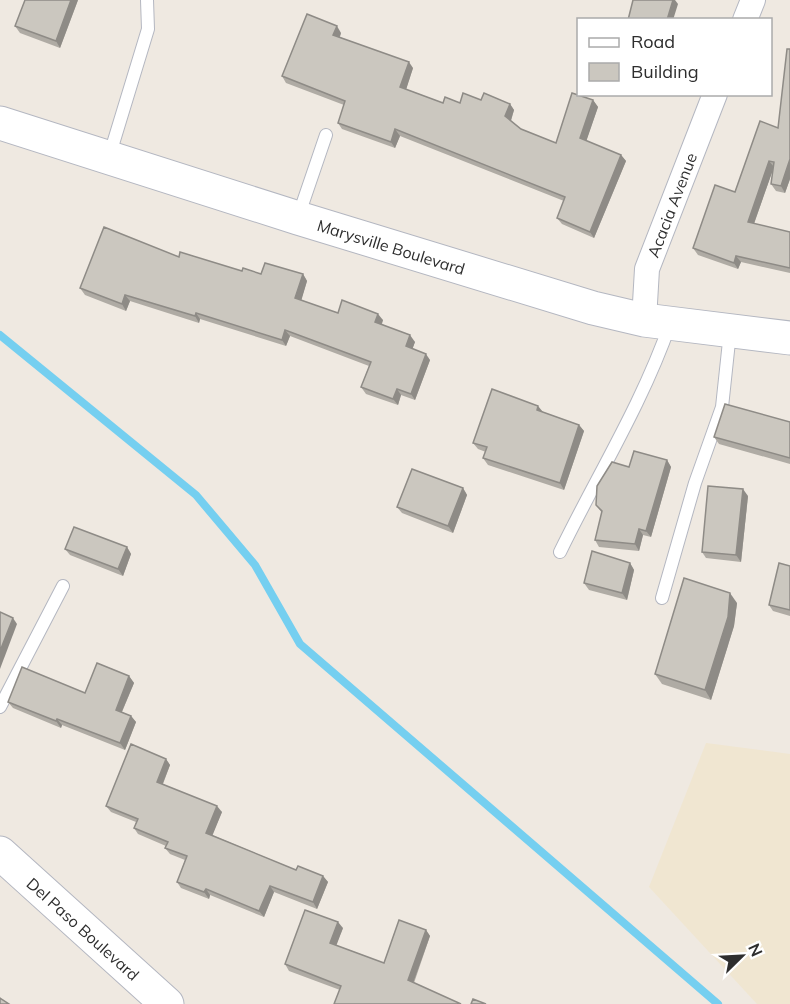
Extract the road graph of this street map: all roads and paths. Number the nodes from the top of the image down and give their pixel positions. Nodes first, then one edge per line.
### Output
1 (147, 0) edge
2 (753, 0) edge
3 (746, 18) edge
4 (715, 96) edge
5 (0, 123) edge
6 (326, 135) dead end
7 (109, 158) junction
8 (298, 218) junction
9 (657, 321) junction
10 (730, 330) junction
11 (790, 339) edge
12 (560, 552) dead end
13 (63, 586) dead end
14 (662, 598) dead end
15 (0, 707) edge
16 (0, 852) edge
17 (167, 1004) edge

1 - 7 lane
2 - 3 street
4 - 9 street, Acacia Avenue
5 - 7 main road, Marysville Boulevard
6 - 8 lane
7 - 8 main road, Marysville Boulevard
8 - 9 main road, Marysville Boulevard
9 - 10 main road, Marysville Boulevard
9 - 12 lane
10 - 11 main road, Marysville Boulevard
10 - 14 lane
13 - 15 lane
16 - 17 main road, Del Paso Boulevard

